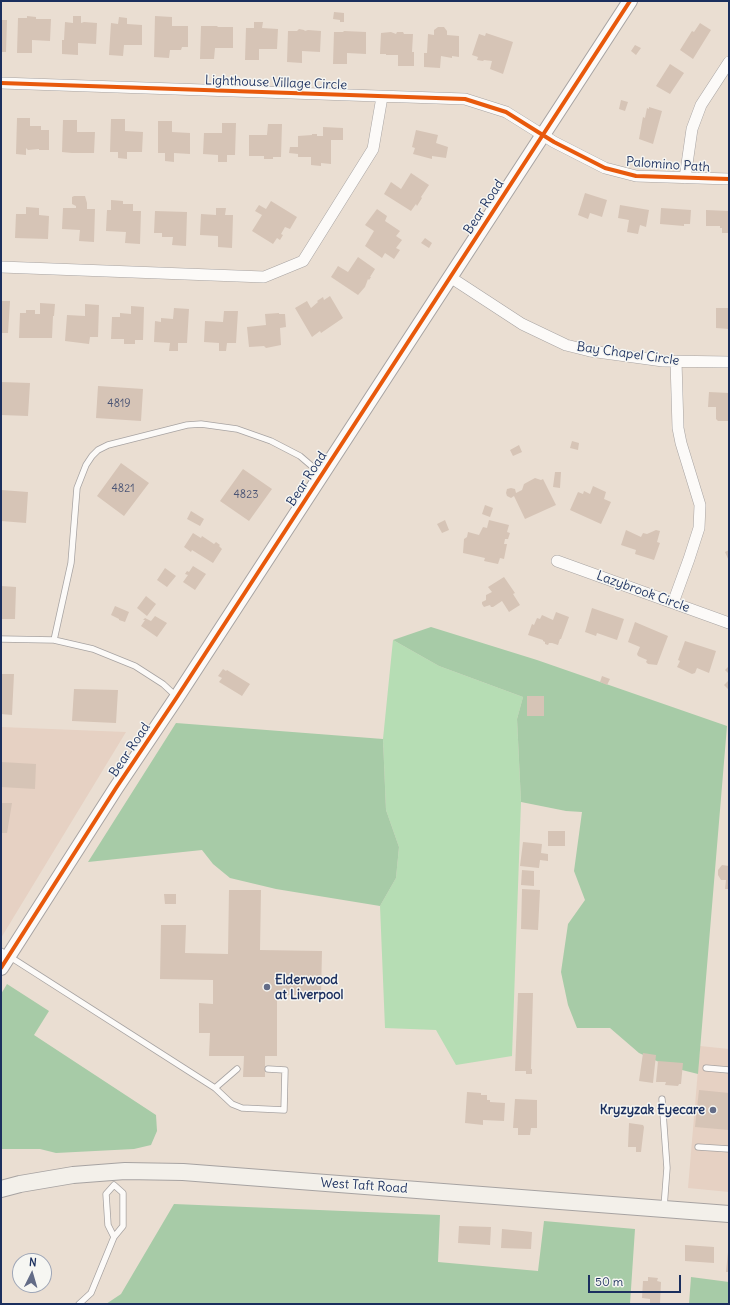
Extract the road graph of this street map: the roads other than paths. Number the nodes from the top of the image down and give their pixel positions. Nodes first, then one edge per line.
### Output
1 (630, 1) edge
2 (729, 62) edge
3 (1, 83) edge
4 (382, 97) junction
5 (542, 135) junction
6 (686, 178) junction
7 (729, 179) edge
8 (1, 267) edge
9 (450, 277) junction
10 (676, 361) junction
11 (729, 362) edge
12 (322, 475) junction
13 (557, 562) dead end
14 (673, 603) junction
15 (729, 623) edge
16 (1, 639) edge
17 (54, 640) junction
18 (177, 697) junction
19 (3, 958) edge
20 (706, 1068) dead end
21 (237, 1069) dead end
22 (268, 1069) dead end
23 (729, 1070) edge
24 (215, 1088) junction
25 (662, 1099) dead end
26 (698, 1147) dead end
27 (729, 1149) edge
28 (114, 1178) junction
29 (1, 1189) edge
30 (664, 1209) junction
31 (729, 1214) edge
32 (114, 1237) junction
33 (79, 1304) edge

1 - 5 street, Bear Road
2 - 6 street
3 - 4 street, Lighthouse Village Circle
4 - 5 street, Lighthouse Village Circle
4 - 8 street
5 - 6 street, Palomino Path
5 - 9 street, Bear Road
6 - 7 street, Palomino Path
9 - 10 street, Bay Chapel Circle
9 - 12 street, Bear Road
10 - 11 street, Bay Chapel Circle
10 - 14 street
12 - 17 lane
12 - 18 street, Bear Road
13 - 14 street, Lazybrook Circle
14 - 15 street, Lazybrook Circle
16 - 17 lane
17 - 18 lane
18 - 19 street, Bear Road
19 - 24 lane
20 - 23 lane
21 - 24 lane
22 - 24 lane
25 - 30 lane
26 - 27 lane
28 - 29 main road, West Taft Road
28 - 30 main road, West Taft Road
28 - 32 lane
28 - 32 lane
30 - 31 main road, West Taft Road
32 - 33 lane

